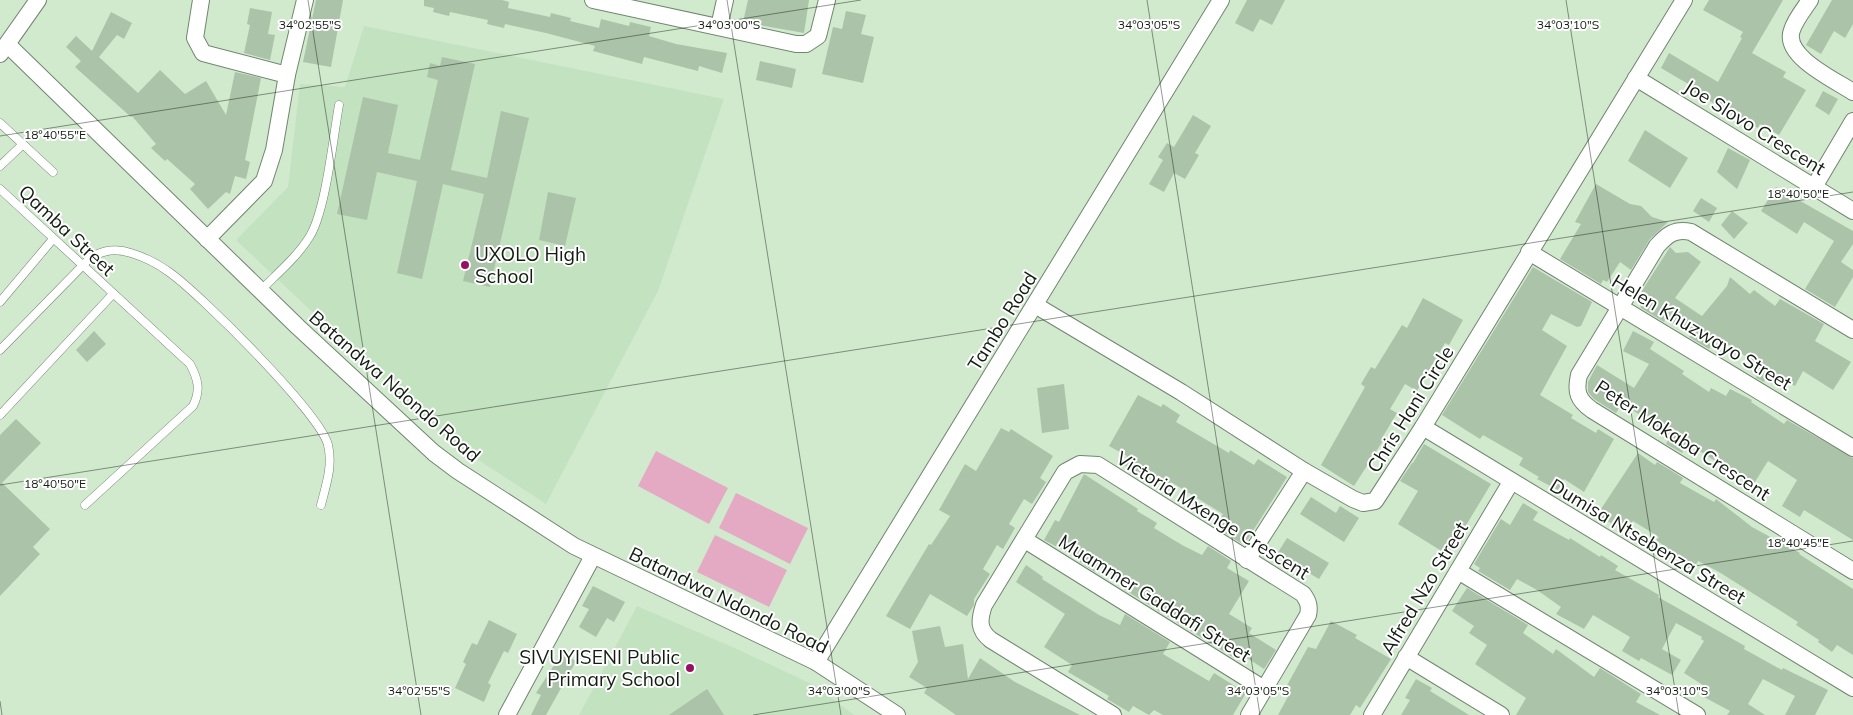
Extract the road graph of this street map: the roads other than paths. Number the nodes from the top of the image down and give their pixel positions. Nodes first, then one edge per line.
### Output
1 (38, 0) edge
2 (201, 0) edge
3 (305, 0) edge
4 (594, 0) edge
5 (725, 0) edge
6 (828, 0) edge
7 (1221, 0) edge
8 (1684, 0) edge
9 (1810, 0) edge
10 (621, 3) edge
11 (719, 27) junction
12 (4, 49) edge
13 (288, 75) junction
14 (1636, 78) junction
15 (1853, 92) edge
16 (339, 105) dead end
17 (1853, 121) edge
18 (0, 123) edge
19 (22, 145) junction
20 (0, 166) edge
21 (53, 172) dead end
22 (1814, 187) junction
23 (0, 189) edge
24 (1853, 211) edge
25 (207, 239) junction
26 (53, 240) junction
27 (1530, 252) junction
28 (81, 266) junction
29 (261, 290) junction
30 (112, 295) junction
31 (0, 302) edge
32 (1035, 305) junction
33 (1622, 306) junction
34 (1853, 330) edge
35 (0, 350) edge
36 (0, 415) edge
37 (1424, 427) junction
38 (1853, 448) edge
39 (1304, 472) junction
40 (1512, 482) junction
41 (321, 505) dead end
42 (85, 506) dead end
43 (1025, 540) junction
44 (593, 556) junction
45 (1247, 560) junction
46 (1458, 571) junction
47 (1853, 572) edge
48 (1406, 658) junction
49 (816, 662) junction
50 (1853, 688) edge
51 (1264, 689) junction
52 (507, 715) edge
53 (897, 715) edge
54 (1112, 715) edge
55 (1249, 715) edge
56 (1372, 715) edge
57 (1501, 715) edge
58 (1697, 715) edge

1 - 12 street
2 - 13 street
3 - 13 street
4 - 10 street
5 - 11 street
6 - 11 street
7 - 32 street, Tambo Road
8 - 14 street, Chris Hani Circle
9 - 15 street
10 - 11 street
12 - 25 street, Batandwa Ndondo Road
13 - 25 street
14 - 22 street, Joe Slovo Crescent
14 - 27 street, Chris Hani Circle
16 - 29 lane
17 - 22 street
18 - 19 lane
19 - 20 lane
19 - 21 lane
22 - 24 street, Joe Slovo Crescent
23 - 26 lane, Qamba Street
25 - 29 street, Batandwa Ndondo Road
26 - 28 lane, Qamba Street
26 - 31 lane
27 - 33 street, Helen Khuzwayo Street
27 - 37 street, Chris Hani Circle
28 - 30 lane, Qamba Street
28 - 35 lane
28 - 41 lane
29 - 44 street, Batandwa Ndondo Road
30 - 36 lane
30 - 42 lane, Qamba Street
32 - 39 street, Chris Hani Circle
32 - 49 street, Tambo Road
33 - 34 street, Peter Mokaba Crescent
33 - 38 street, Helen Khuzwayo Street
33 - 47 street, Peter Mokaba Crescent
37 - 39 street, Chris Hani Circle
37 - 40 street, Dumisa Ntsebenza Street
39 - 45 street
40 - 46 street, Alfred Nzo Street
40 - 50 street, Dumisa Ntsebenza Street
43 - 45 street, Victoria Mxenge Crescent
43 - 51 street, Muammer Gaddafi Street
43 - 54 street, Victoria Mxenge Crescent
44 - 49 street, Batandwa Ndondo Road
44 - 52 street
45 - 51 street, Victoria Mxenge Crescent
46 - 48 street, Alfred Nzo Street
46 - 58 street
48 - 56 street, Alfred Nzo Street
48 - 57 street
49 - 53 street, Batandwa Ndondo Road
51 - 55 street, Victoria Mxenge Crescent

